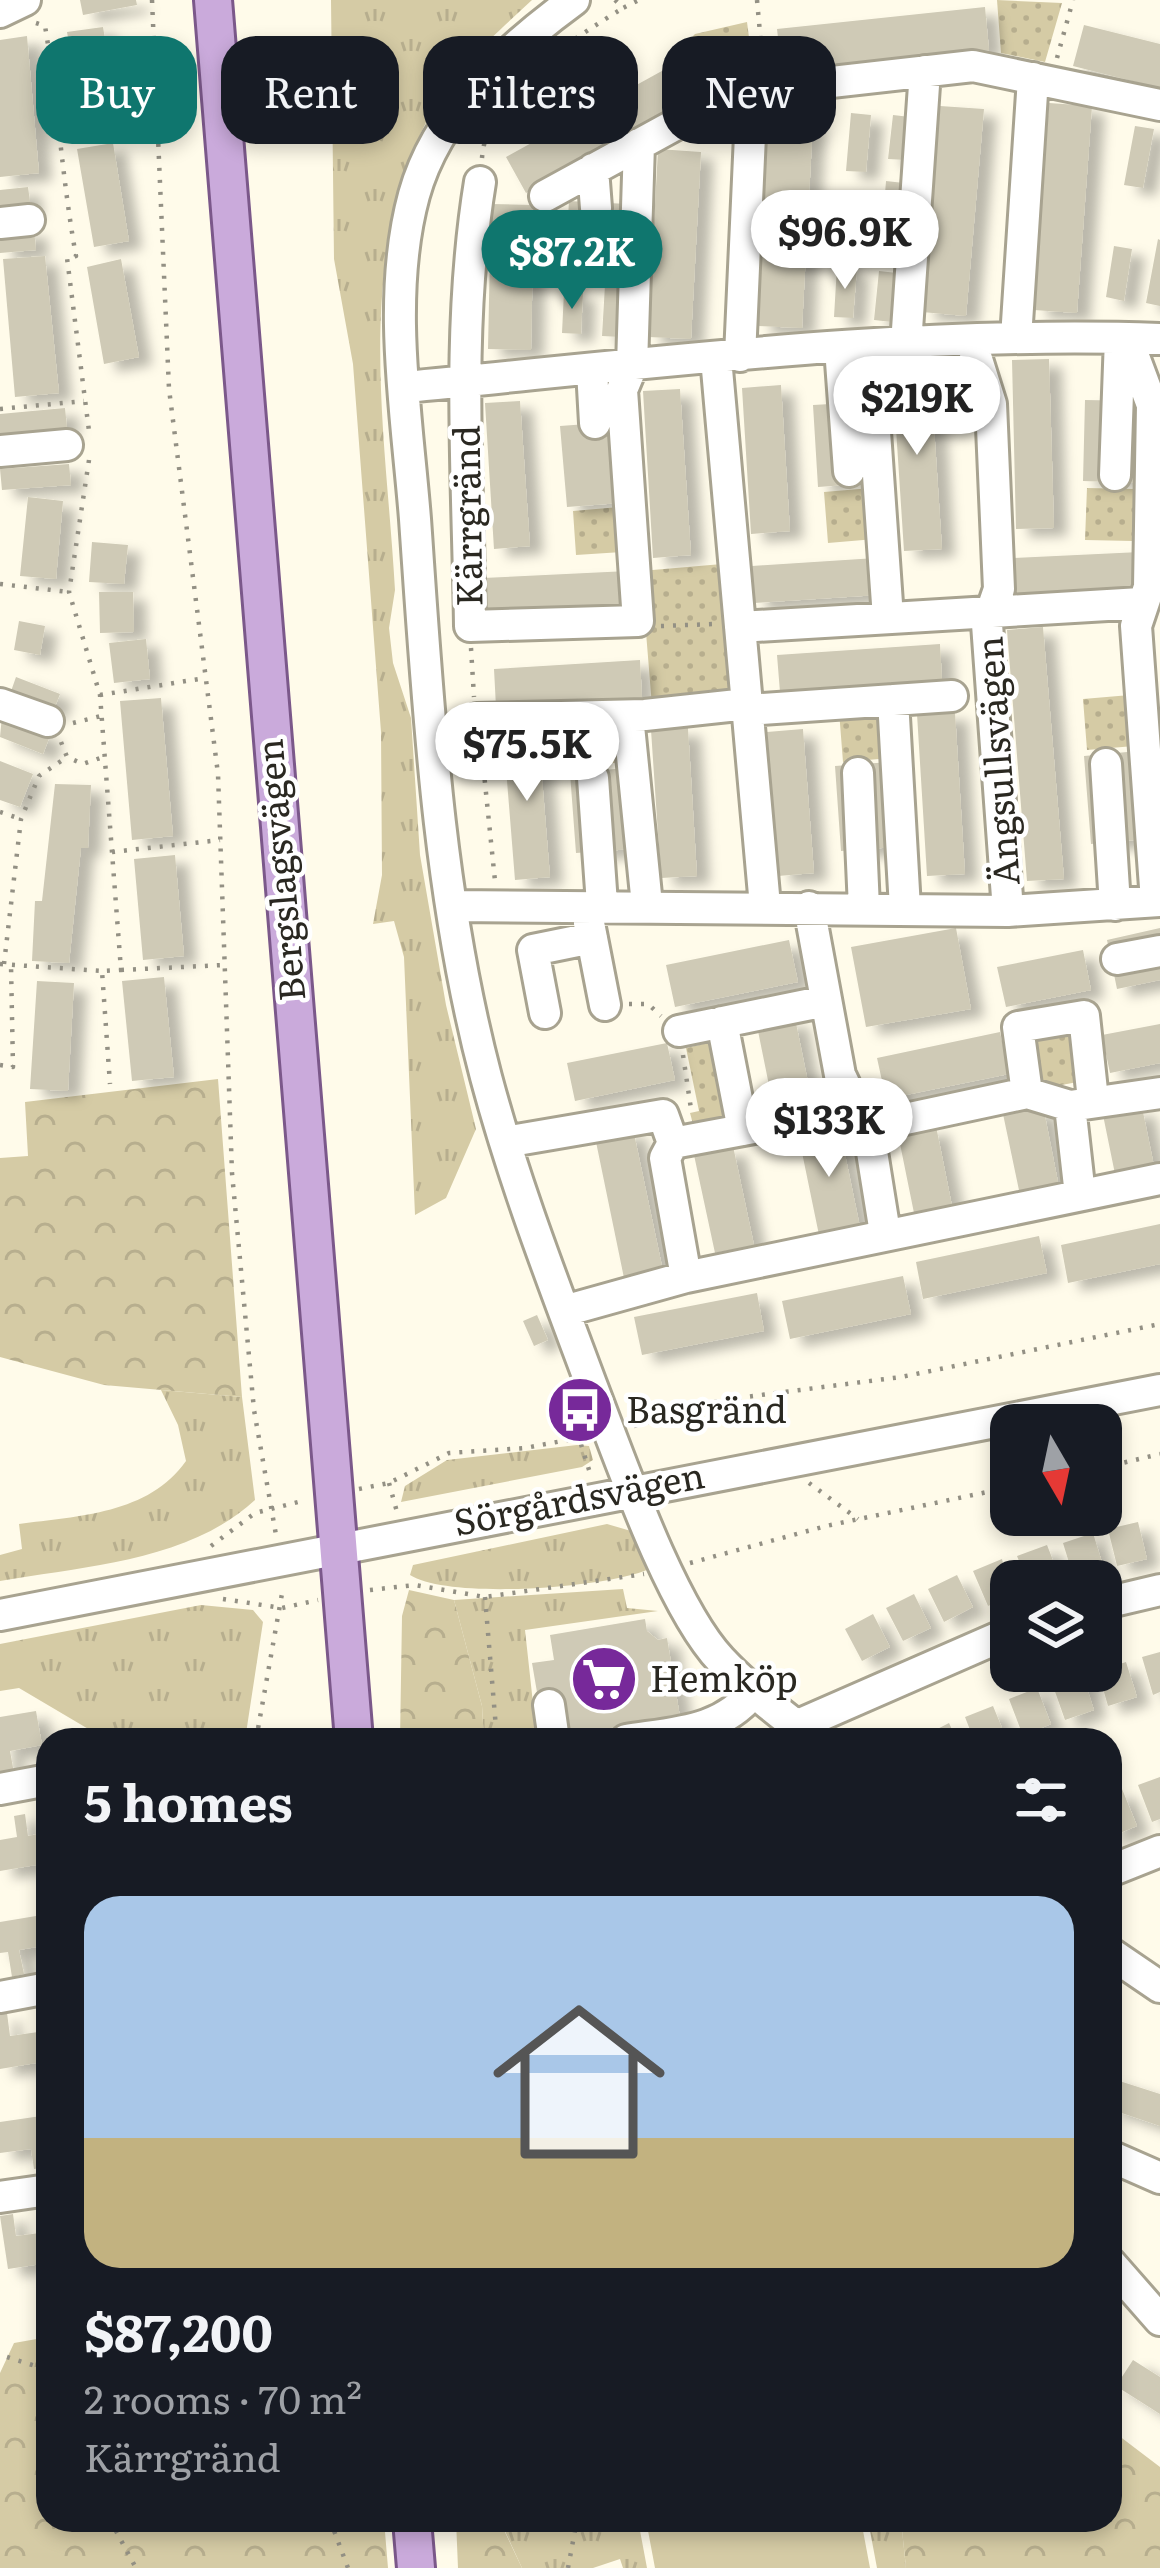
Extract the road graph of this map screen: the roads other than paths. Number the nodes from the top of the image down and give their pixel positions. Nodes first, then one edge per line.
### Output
1 (213, 0) edge
2 (574, 0) edge
3 (926, 71) junction
4 (1041, 80) junction
5 (836, 81) edge
6 (1160, 105) edge
7 (662, 132) edge
8 (639, 144) junction
9 (753, 144) edge
10 (593, 169) junction
11 (481, 182) road end
12 (545, 196) dead end
13 (596, 208) dead end
14 (1016, 338) junction
15 (1118, 338) junction
16 (971, 340) junction
17 (1160, 340) edge
18 (906, 344) junction
19 (846, 348) junction
20 (728, 357) junction
21 (632, 366) junction
22 (584, 370) junction
23 (466, 381) junction
24 (405, 387) junction
25 (588, 424) dead end
26 (67, 445) dead end
27 (0, 451) edge
28 (849, 471) dead end
29 (1115, 476) dead end
30 (1141, 603) junction
31 (990, 611) junction
32 (888, 618) junction
33 (740, 628) junction
34 (952, 696) dead end
35 (893, 700) junction
36 (0, 704) edge
37 (747, 707) junction
38 (628, 716) junction
39 (477, 719) road end
40 (48, 721) dead end
41 (1106, 764) dead end
42 (858, 773) dead end
43 (593, 778) dead end
44 (1139, 903) edge
45 (613, 904) junction
46 (452, 906) junction
47 (765, 906) junction
48 (808, 907) junction
49 (883, 908) junction
50 (1008, 911) junction
51 (592, 938) junction
52 (1160, 951) edge
53 (1117, 959) dead end
54 (826, 1001) junction
55 (605, 1005) dead end
56 (545, 1013) dead end
57 (722, 1022) junction
58 (679, 1031) dead end
59 (1027, 1093) junction
60 (1160, 1093) edge
61 (1081, 1103) junction
62 (862, 1118) junction
63 (676, 1122) junction
64 (743, 1130) junction
65 (506, 1142) junction
66 (1160, 1179) edge
67 (1080, 1195) junction
68 (885, 1233) junction
69 (686, 1277) junction
70 (564, 1312) junction
71 (1160, 1390) edge
72 (632, 1489) junction
73 (338, 1548) junction
74 (1160, 1590) edge
75 (1122, 1599) edge
76 (0, 1615) edge
77 (990, 1642) edge
78 (755, 1690) junction
79 (549, 1706) dead end
80 (353, 1728) edge
81 (552, 1728) edge
82 (698, 1728) edge
83 (800, 1728) edge
84 (816, 1728) edge
85 (36, 1782) edge
86 (0, 1789) edge
87 (1160, 1851) edge
88 (1122, 1865) edge
89 (1122, 1961) edge
90 (1160, 1987) edge
91 (36, 1990) edge
92 (0, 1997) edge
93 (1122, 2161) edge
94 (1160, 2178) edge
95 (36, 2192) edge
96 (0, 2197) edge
97 (1122, 2277) edge
98 (1160, 2320) edge
99 (413, 2532) edge
100 (416, 2568) edge

1 - 73 main road, Bergslagsvägen
2 - 24 street
3 - 4 street
3 - 5 street
3 - 18 street
4 - 6 street
4 - 14 street
7 - 8 street
8 - 10 street
8 - 21 street
9 - 20 street
10 - 12 street
10 - 13 street
11 - 23 street, Kärrgränd
14 - 15 street, Kärrgränd
14 - 16 street, Kärrgränd
15 - 17 street, Kärrgränd
15 - 29 street
15 - 30 street
16 - 18 street, Kärrgränd
16 - 31 street
18 - 19 street, Kärrgränd
19 - 20 street, Kärrgränd
19 - 28 street
19 - 32 street
20 - 21 street, Kärrgränd
20 - 33 street
21 - 22 street, Kärrgränd
21 - 23 street, Kärrgränd
22 - 23 street, Kärrgränd
22 - 25 street
23 - 24 street, Kärrgränd
24 - 46 street
26 - 27 street
30 - 31 street
30 - 44 street
31 - 32 street
31 - 50 street, Ängsullsvägen
32 - 33 street
33 - 37 street
34 - 35 street, Ängsullsvägen
35 - 37 street, Ängsullsvägen
35 - 49 street
36 - 40 street
37 - 38 street, Ängsullsvägen
37 - 47 street
38 - 39 street, Ängsullsvägen
38 - 45 street
41 - 44 street
42 - 49 street
43 - 45 street
44 - 50 street, Ängsullsvägen
45 - 46 street, Ängsullsvägen
45 - 47 street, Ängsullsvägen
45 - 51 street
46 - 65 street
47 - 48 street, Ängsullsvägen
48 - 49 street, Ängsullsvägen
48 - 54 street
49 - 50 street, Ängsullsvägen
51 - 55 street
51 - 56 street
52 - 53 street
54 - 57 street
54 - 62 street
57 - 58 street
57 - 64 street
59 - 61 street
59 - 61 street
59 - 62 street
60 - 61 street
61 - 67 street
62 - 64 street
62 - 68 street
63 - 64 street
63 - 65 street
63 - 69 street
65 - 70 street
66 - 67 street
67 - 68 street
68 - 69 street
69 - 70 street
70 - 72 street
71 - 72 street, Sörgårdsvägen
72 - 73 street, Sörgårdsvägen
72 - 78 street
73 - 76 street, Sörgårdsvägen
73 - 80 main road, Bergslagsvägen
74 - 75 street
77 - 84 street
78 - 82 street
78 - 83 street
79 - 81 street
85 - 86 street
87 - 88 street
89 - 90 street
91 - 92 street
93 - 94 street
95 - 96 street
97 - 98 street
99 - 100 main road

